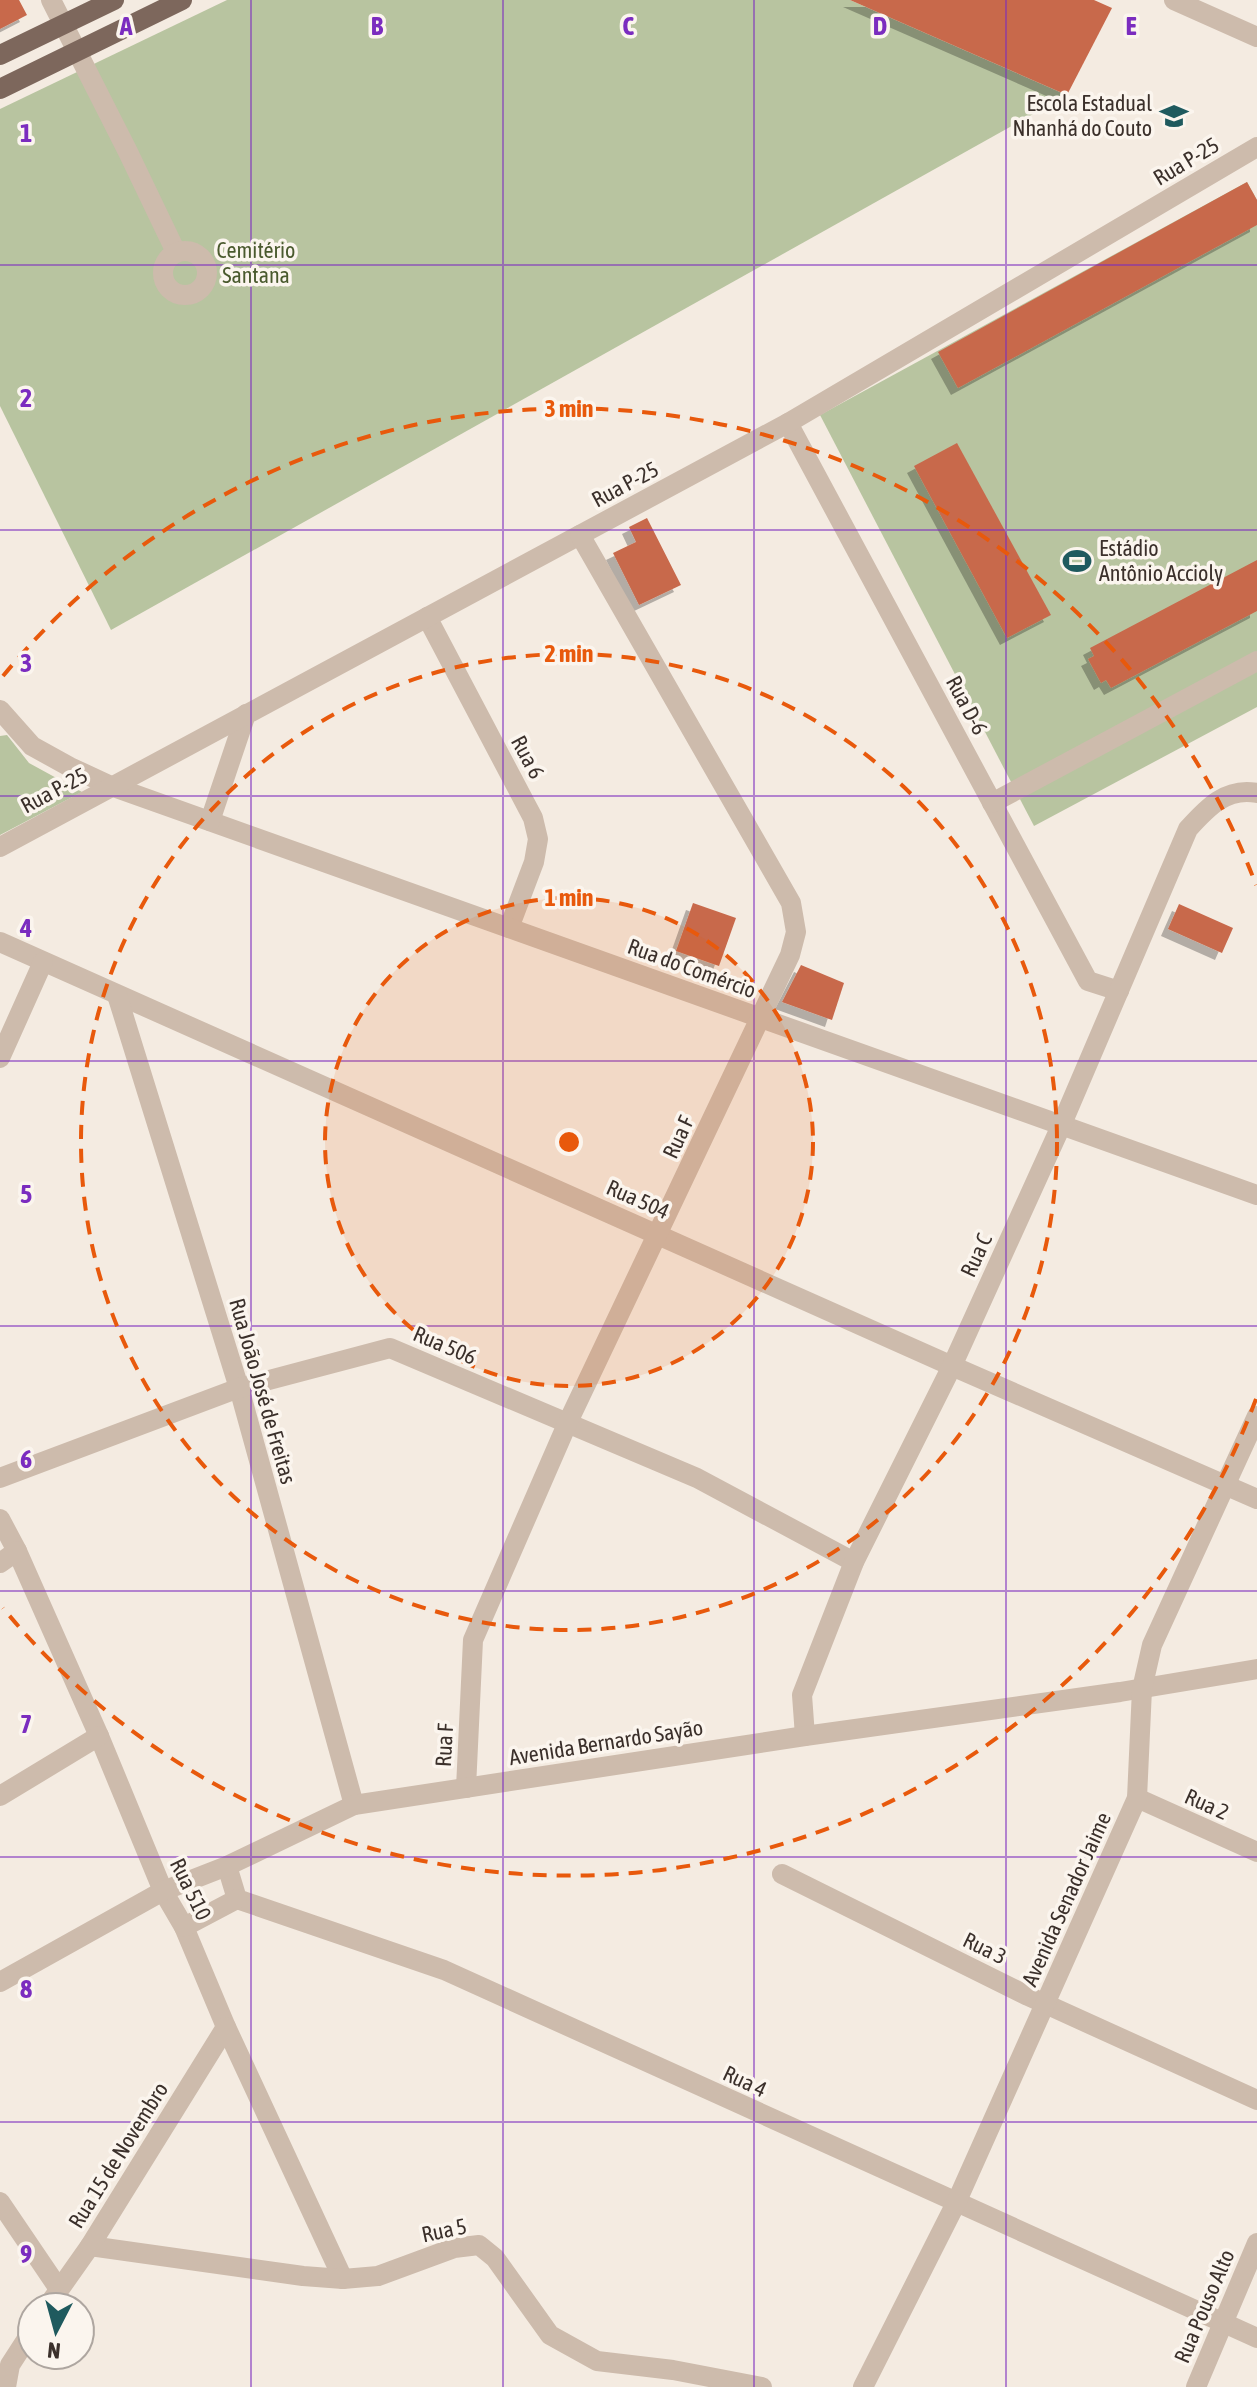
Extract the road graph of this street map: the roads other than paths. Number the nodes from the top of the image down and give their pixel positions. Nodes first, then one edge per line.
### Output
1 (51, 0) edge
2 (114, 0) edge
3 (182, 0) edge
4 (1174, 0) edge
5 (63, 25) junction
6 (1257, 37) edge
7 (77, 51) junction
8 (0, 55) edge
9 (0, 89) edge
10 (1257, 147) edge
11 (176, 252) dead end
12 (788, 423) junction
13 (580, 535) junction
14 (427, 617) junction
15 (1257, 661) edge
16 (0, 710) edge
17 (246, 714) junction
18 (111, 786) junction
19 (1257, 793) edge
20 (992, 803) junction
21 (210, 821) junction
22 (2, 845) edge
23 (509, 928) junction
24 (0, 942) edge
25 (43, 962) junction
26 (1119, 991) junction
27 (117, 995) junction
28 (761, 1018) junction
29 (0, 1058) edge
30 (1061, 1126) junction
31 (1257, 1195) edge
32 (658, 1234) junction
33 (952, 1366) junction
34 (239, 1388) junction
35 (1257, 1416) edge
36 (568, 1422) junction
37 (0, 1478) edge
38 (1225, 1486) junction
39 (1257, 1499) edge
40 (0, 1519) edge
41 (9, 1557) edge
42 (854, 1562) junction
43 (1257, 1669) edge
44 (1142, 1689) junction
45 (99, 1736) junction
46 (805, 1736) junction
47 (466, 1788) junction
48 (0, 1796) edge
49 (1137, 1798) junction
50 (354, 1805) junction
51 (1257, 1852) edge
52 (227, 1866) junction
53 (782, 1874) dead end
54 (163, 1891) junction
55 (237, 1899) junction
56 (184, 1927) junction
57 (0, 1982) edge
58 (1045, 2004) junction
59 (226, 2027) junction
60 (1257, 2100) edge
61 (0, 2202) edge
62 (956, 2203) junction
63 (1257, 2243) edge
64 (90, 2246) junction
65 (343, 2279) junction
66 (59, 2289) joint
67 (1223, 2323) junction
68 (1257, 2338) edge
69 (5, 2364) edge
70 (6, 2387) edge
71 (762, 2387) edge
72 (863, 2387) edge
73 (1196, 2387) edge

1 - 5 street
2 - 5 main road
3 - 7 main road
4 - 6 street
5 - 7 street
5 - 8 main road
7 - 9 main road
7 - 11 street
10 - 12 street, Rua P-25
12 - 13 street, Rua P-25
12 - 20 street, Rua D-6
13 - 14 street, Rua P-25
13 - 28 street, Rua F
14 - 17 street, Rua P-25
14 - 23 street, Rua 6
15 - 20 street
16 - 18 street, Rua do Comércio
17 - 18 street, Rua P-25
17 - 21 street
18 - 21 street, Rua do Comércio
18 - 22 street, Rua P-25
19 - 26 street, Rua C
20 - 26 street, Rua D-6
21 - 23 street, Rua do Comércio
23 - 28 street, Rua do Comércio
24 - 25 street, Rua 504
25 - 27 street, Rua 504
25 - 29 street
26 - 30 street, Rua C
27 - 32 street, Rua 504
27 - 34 street, Rua João José de Freitas
28 - 30 street, Rua do Comércio
28 - 32 street, Rua F
30 - 31 street, Rua do Comércio
30 - 33 street, Rua C
32 - 33 street, Rua 504
32 - 36 street, Rua F
33 - 38 street, Rua 504
33 - 42 street, Rua C
34 - 36 street, Rua 506
34 - 37 street, Rua 506
34 - 50 street, Rua João José de Freitas
35 - 38 street, Avenida Senador Jaime
36 - 42 street, Rua 506
36 - 47 street, Rua F
38 - 39 street, Rua 504
38 - 44 street, Avenida Senador Jaime
40 - 41 street, Rua 510
41 - 45 street, Rua 510
42 - 46 street, Rua C
43 - 44 street, Avenida Bernardo Sayão
44 - 46 street, Avenida Bernardo Sayão
44 - 49 street, Avenida Senador Jaime
45 - 48 street
45 - 54 street, Rua 510
46 - 47 street, Avenida Bernardo Sayão
47 - 50 street, Avenida Bernardo Sayão
49 - 51 street, Rua 2
49 - 58 street, Avenida Senador Jaime
50 - 52 street, Avenida Bernardo Sayão
52 - 54 street, Avenida Bernardo Sayão
52 - 55 street
53 - 58 street, Rua 3
54 - 56 street, Rua 510
54 - 57 street, Avenida Bernardo Sayão
55 - 56 street
55 - 62 street, Rua 4
56 - 59 street, Rua 510
58 - 60 street, Rua 3
58 - 62 street, Avenida Senador Jaime
59 - 64 street, Rua 15 de Novembro
59 - 65 street, Rua 510
61 - 66 street
62 - 67 street, Rua 4
62 - 72 street, Avenida Senador Jaime
63 - 67 street, Rua Pouso Alto
64 - 65 street, Rua 5
64 - 66 street, Rua 15 de Novembro
65 - 71 street, Rua 5
67 - 68 street, Rua 4
67 - 73 street, Rua Pouso Alto
69 - 70 street

